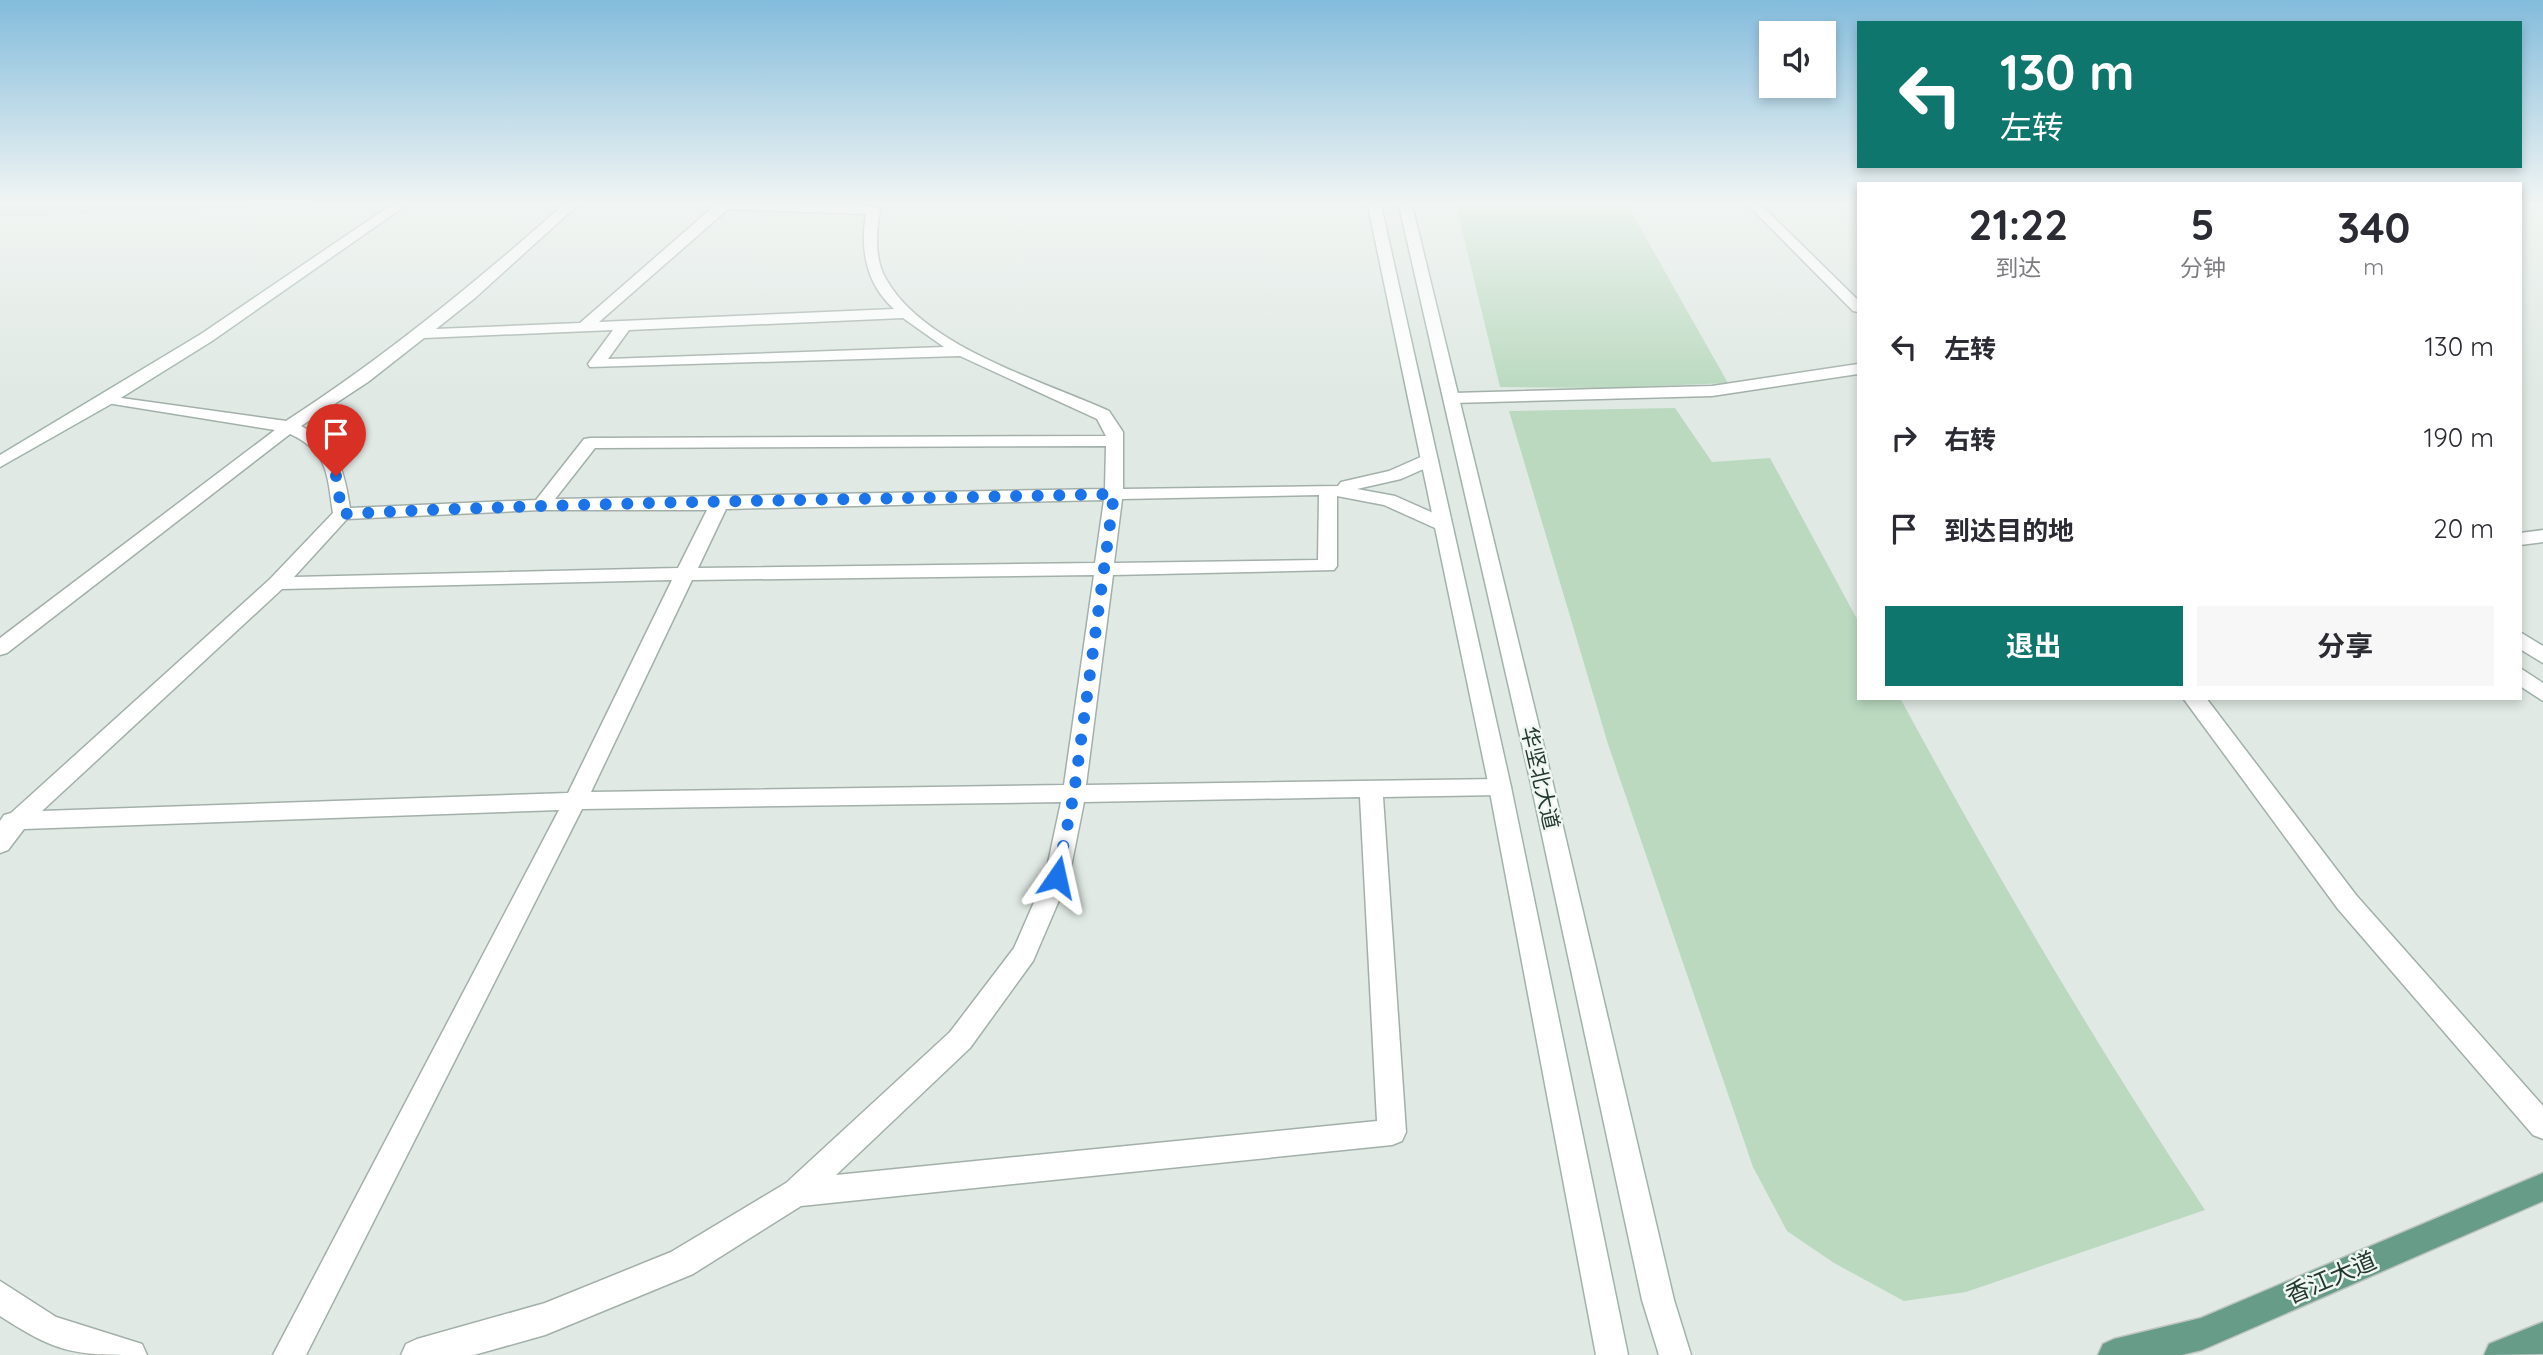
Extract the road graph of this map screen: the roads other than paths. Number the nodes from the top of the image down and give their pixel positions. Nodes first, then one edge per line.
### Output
1 (317, 264) edge
2 (504, 264) edge
3 (655, 264) edge
4 (875, 264) edge
5 (1387, 264) edge
6 (1420, 264) edge
7 (1814, 264) edge
8 (1857, 307) edge
9 (908, 313) junction
10 (624, 326) junction
11 (583, 328) junction
12 (419, 334) junction
13 (963, 351) junction
14 (1857, 369) edge
15 (1453, 398) junction
16 (113, 399) junction
17 (289, 427) junction
18 (1115, 440) junction
19 (1429, 460) junction
20 (0, 462) edge
21 (1328, 489) junction
22 (1114, 494) junction
23 (719, 504) junction
24 (541, 505) junction
25 (342, 514) junction
26 (1442, 524) junction
27 (2543, 536) edge
28 (2522, 539) edge
29 (1104, 568) junction
30 (684, 573) junction
31 (277, 583) junction
32 (2522, 640) edge
33 (0, 648) edge
34 (2543, 656) edge
35 (2522, 677) edge
36 (2543, 694) edge
37 (2196, 700) edge
38 (1500, 787) junction
39 (1371, 791) junction
40 (1074, 793) junction
41 (575, 801) junction
42 (9, 821) edge
43 (0, 844) edge
44 (2543, 1126) edge
45 (2543, 1187) edge
46 (796, 1193) junction
47 (0, 1297) edge
48 (131, 1355) edge
49 (289, 1355) edge
50 (417, 1355) edge
51 (1612, 1355) edge
52 (1675, 1355) edge
53 (2114, 1355) edge

1 - 16 street
2 - 12 street
3 - 11 street
4 - 9 street
5 - 19 street, 华坚北大道
6 - 15 street, 华坚北大道
7 - 8 street
9 - 10 street
9 - 13 street
10 - 11 street
10 - 13 street
11 - 12 street
12 - 17 street
13 - 18 street
14 - 15 street
15 - 52 street, 华坚北大道
16 - 17 street
16 - 20 street
17 - 25 street
17 - 33 street
18 - 22 street
18 - 24 street
19 - 21 street
19 - 26 street, 华坚北大道
21 - 22 street
21 - 26 street
21 - 29 street
22 - 23 street
22 - 29 street
23 - 24 street
23 - 30 street
24 - 25 street
25 - 31 street
26 - 38 street, 华坚北大道
27 - 28 street
29 - 30 street
29 - 40 street
30 - 31 street
30 - 41 street
31 - 42 street
32 - 34 street
35 - 36 street
37 - 44 street
38 - 39 street
38 - 51 street, 华坚北大道
39 - 40 street
39 - 46 street
40 - 41 street
40 - 46 street
41 - 42 street
41 - 49 street
42 - 43 street
45 - 53 main road, 香江大道
46 - 50 street
47 - 48 street

